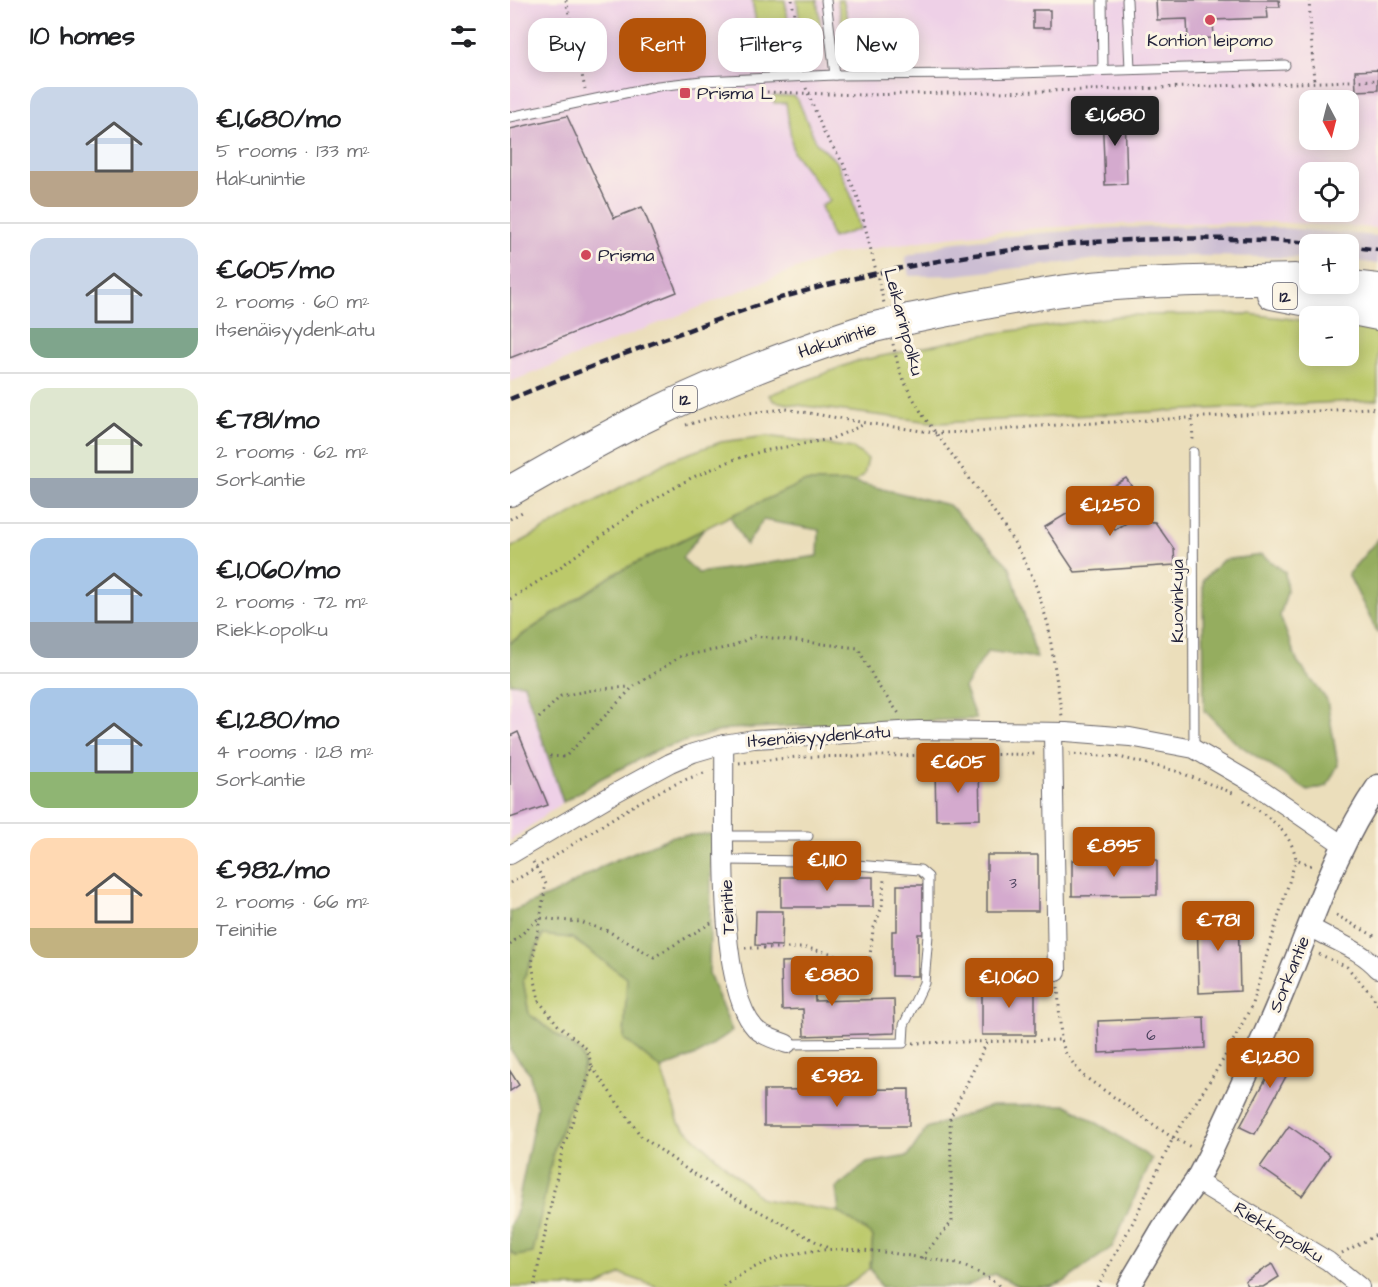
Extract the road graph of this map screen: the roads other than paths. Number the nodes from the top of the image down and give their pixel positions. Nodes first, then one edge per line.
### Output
1 (826, 0) edge
2 (1102, 0) edge
3 (1127, 0) edge
4 (1285, 65) dead end
5 (1130, 69) junction
6 (1103, 70) junction
7 (835, 75) junction
8 (510, 117) edge
9 (1299, 279) edge
10 (1192, 282) junction
11 (1359, 287) edge
12 (1378, 289) edge
13 (1378, 315) edge
14 (1193, 452) road end
15 (520, 500) edge
16 (1060, 732) junction
17 (724, 744) junction
18 (1194, 749) junction
19 (1378, 786) edge
20 (725, 836) junction
21 (808, 836) dead end
22 (1342, 845) junction
23 (516, 852) edge
24 (725, 860) junction
25 (1309, 926) junction
26 (1378, 969) edge
27 (1058, 972) road end
28 (787, 1044) joint
29 (1196, 1181) junction
30 (1128, 1287) edge
31 (1360, 1287) edge

1 - 7 lane
2 - 6 lane
3 - 5 lane
4 - 5 lane
5 - 6 lane
6 - 7 lane
7 - 8 lane
9 - 10 highway, Hakunintie / 12
10 - 13 highway, Hakunintie / 12
10 - 15 highway, Hakunintie / 12
11 - 12 highway
14 - 18 lane, Kuovinkuja
16 - 17 street, Itsenäisyydenkatu
16 - 18 street, Itsenäisyydenkatu
16 - 27 street
17 - 20 street, Teinitie
17 - 23 street, Itsenäisyydenkatu
18 - 22 street, Itsenäisyydenkatu
19 - 22 street, Sorkantie
20 - 21 lane
20 - 24 street, Teinitie
22 - 25 street, Sorkantie
24 - 28 street, Teinitie
24 - 28 lane
25 - 26 street
25 - 29 street, Sorkantie
29 - 30 street, Sorkantie
29 - 31 street, Riekkopolku

